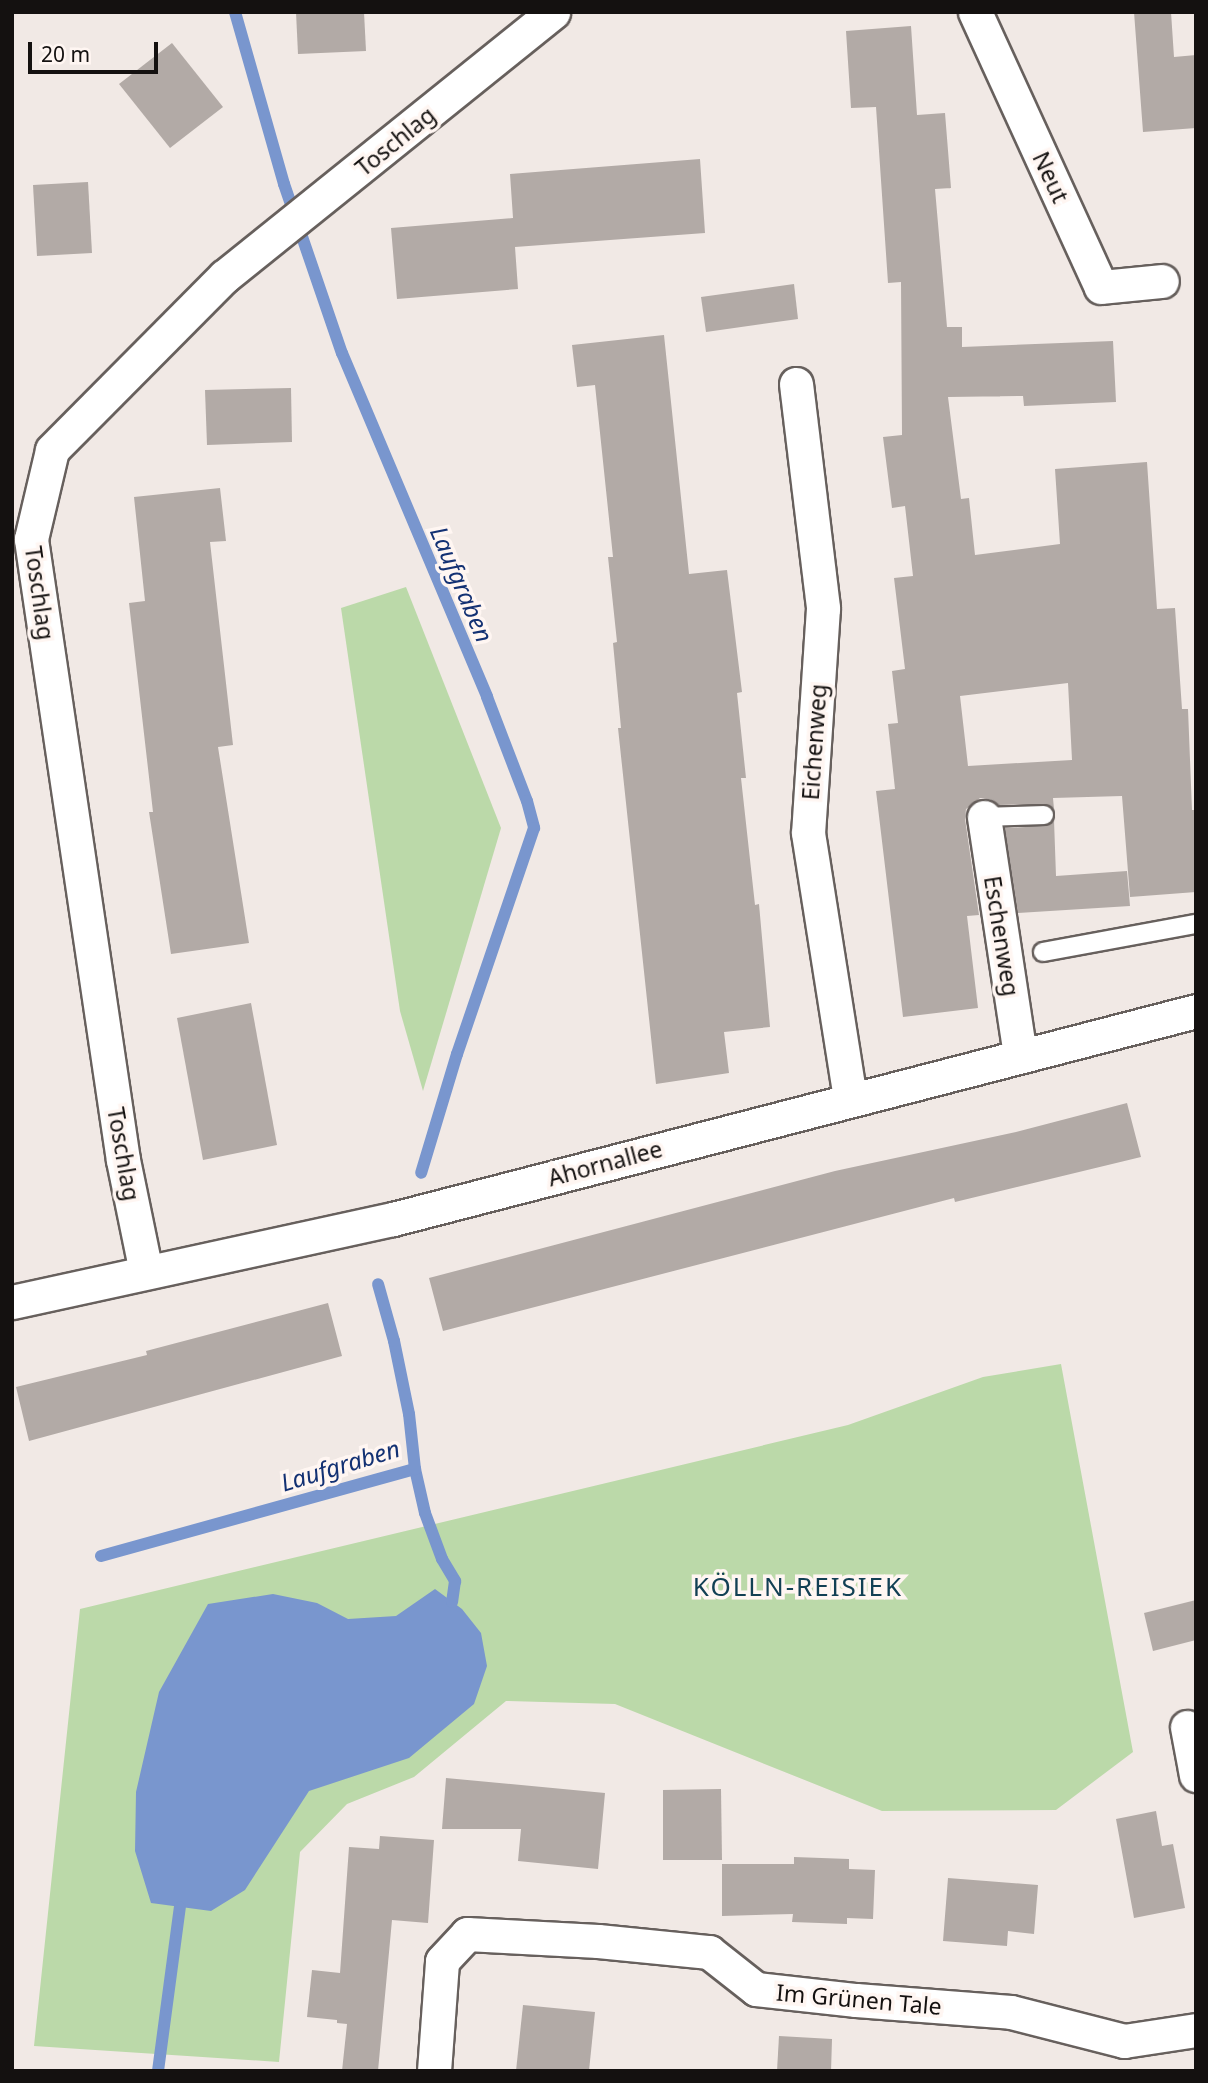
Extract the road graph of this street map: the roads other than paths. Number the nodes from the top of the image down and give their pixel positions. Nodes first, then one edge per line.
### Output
1 (553, 12) edge
2 (975, 12) edge
3 (1162, 281) dead end
4 (796, 384) dead end
5 (1044, 815) dead end
6 (984, 817) joint
7 (1196, 924) edge
8 (1043, 952) dead end
9 (1196, 1011) edge
10 (1020, 1056) junction
11 (850, 1098) junction
12 (146, 1272) junction
13 (12, 1303) edge
14 (1187, 1727) dead end
15 (1196, 1775) edge
16 (1196, 2030) edge
17 (434, 2071) edge

1 - 12 street, Toschlag
2 - 3 street, Neut
4 - 11 street, Eichenweg
5 - 6 lane
6 - 10 street, Eschenweg
7 - 8 lane
9 - 10 street, Ahornallee
10 - 11 street, Ahornallee
11 - 12 street, Ahornallee
12 - 13 street, Ahornallee
14 - 15 street
16 - 17 street, Im Grünen Tale

